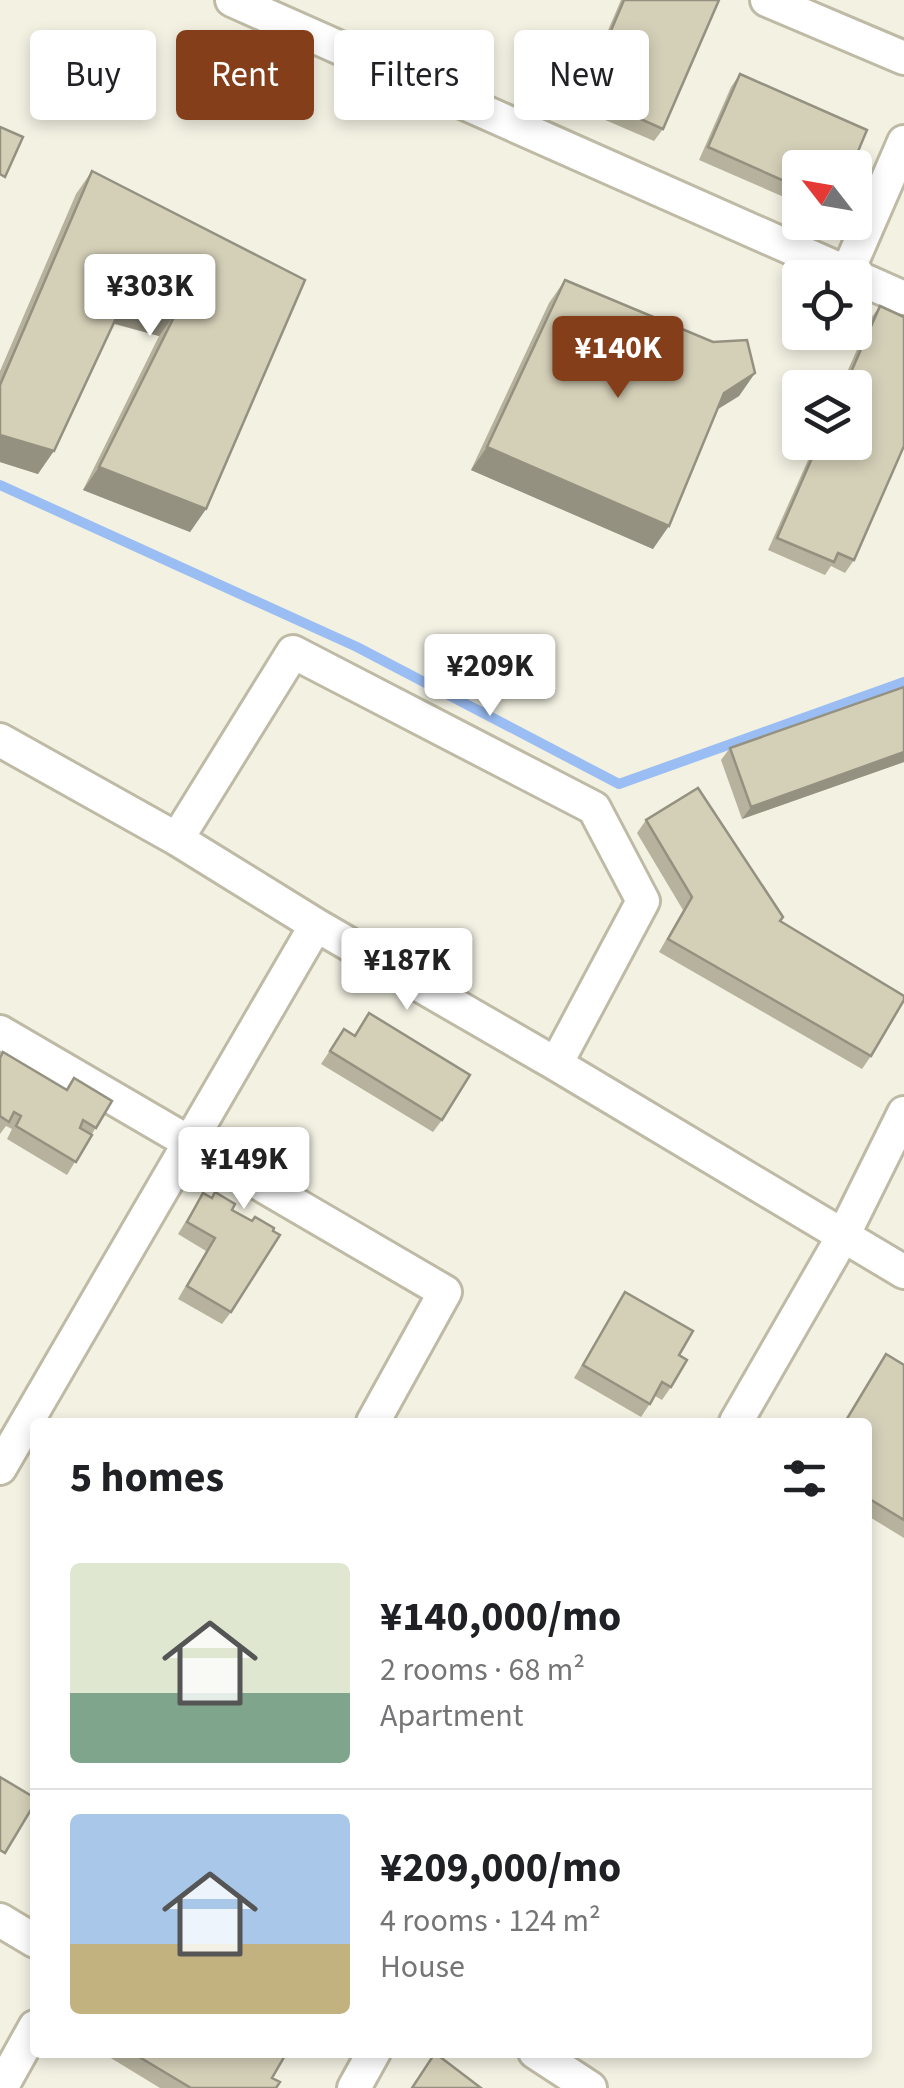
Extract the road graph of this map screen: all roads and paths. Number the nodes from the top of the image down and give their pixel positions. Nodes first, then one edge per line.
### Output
1 (232, 0) edge
2 (767, 0) edge
3 (904, 58) edge
4 (904, 142) edge
5 (817, 260) edge
6 (852, 260) edge
7 (872, 284) edge
8 (904, 298) edge
9 (0, 740) edge
10 (177, 839) junction
11 (316, 925) junction
12 (0, 1032) edge
13 (556, 1064) junction
14 (904, 1113) edge
15 (189, 1143) junction
16 (842, 1238) junction
17 (904, 1272) edge
18 (375, 1418) edge
19 (738, 1418) edge
20 (0, 1468) edge
21 (0, 1920) edge
22 (30, 1938) edge
23 (30, 2036) edge
24 (371, 2058) edge
25 (544, 2058) edge
26 (1, 2088) edge
27 (354, 2088) edge
28 (590, 2088) edge

1 - 5 street
2 - 3 street
4 - 6 street
7 - 8 street
9 - 10 street
10 - 11 street
10 - 13 street
11 - 13 street
11 - 15 street
12 - 15 street
13 - 16 street
14 - 16 street
15 - 18 street
15 - 20 street
16 - 17 street
16 - 19 street
21 - 22 street
23 - 26 street
24 - 27 street
25 - 28 street

